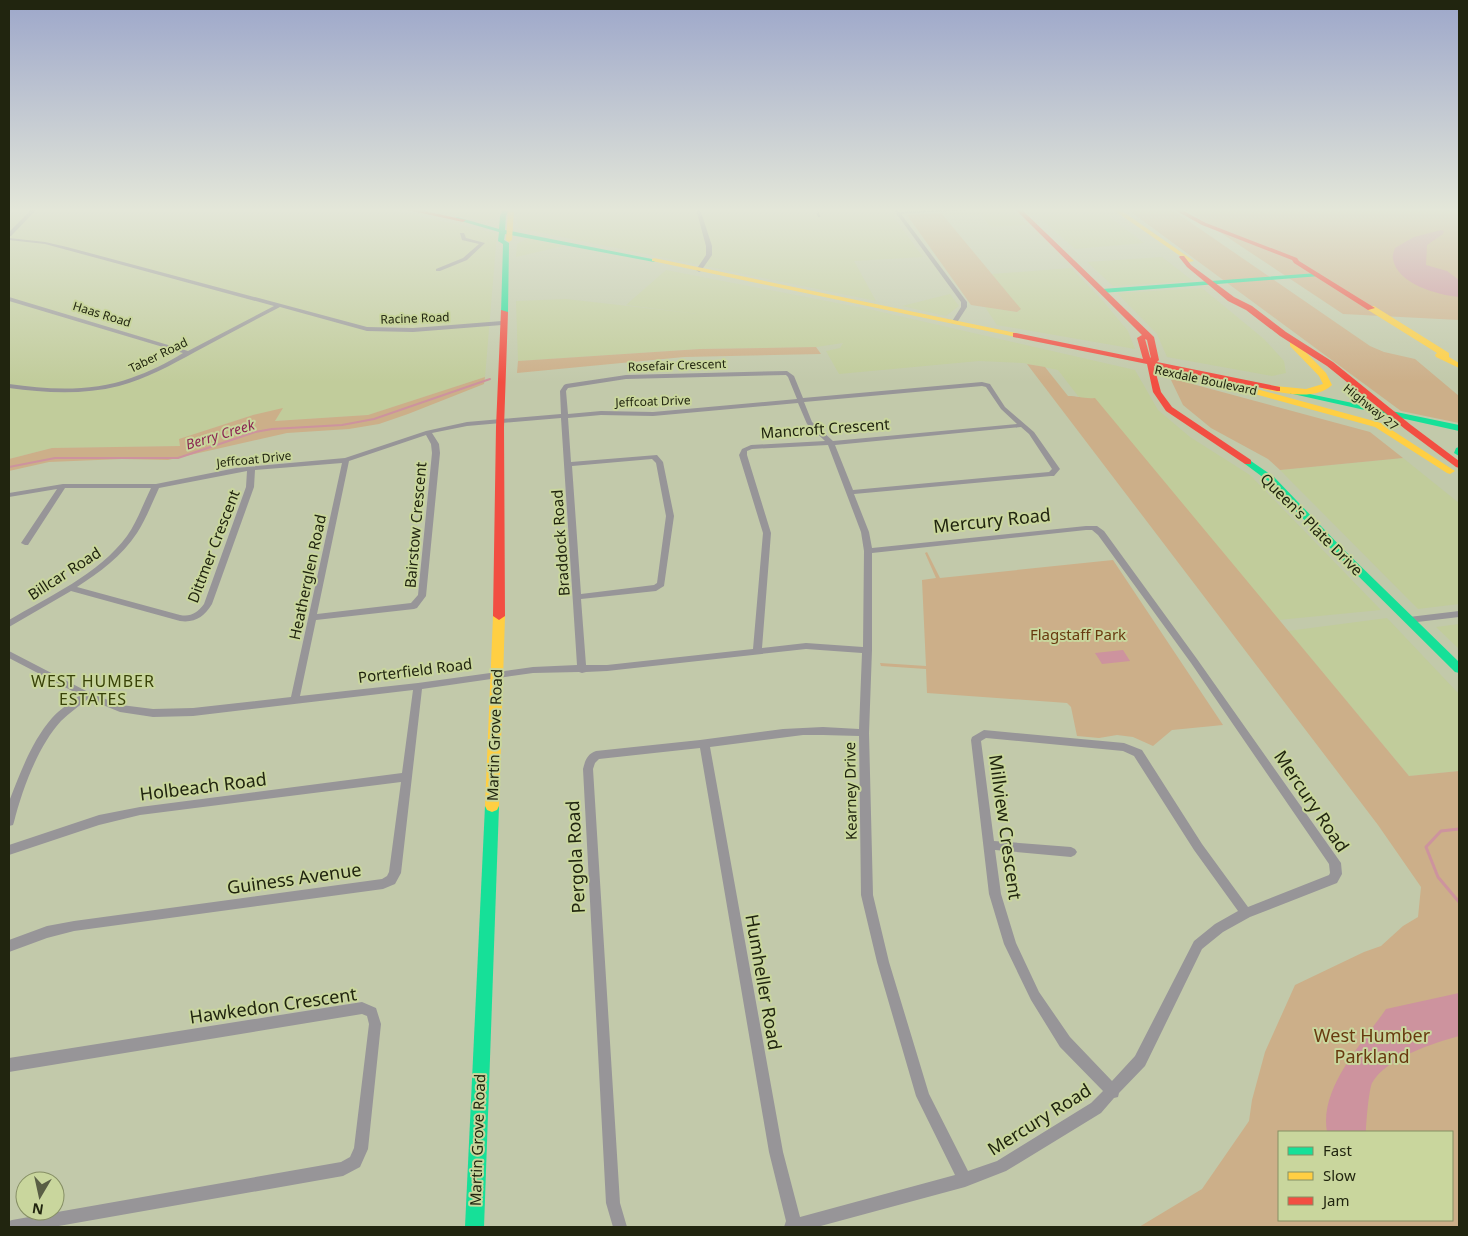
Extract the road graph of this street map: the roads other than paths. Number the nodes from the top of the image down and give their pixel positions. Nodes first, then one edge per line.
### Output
1 (134, 267) edge
2 (446, 267) edge
3 (504, 267) edge
4 (683, 267) edge
5 (701, 267) edge
6 (938, 267) edge
7 (1077, 267) edge
8 (1201, 267) edge
9 (1307, 267) edge
10 (438, 270) dead end
11 (699, 270) junction
12 (1319, 275) junction
13 (1217, 283) junction
14 (1102, 291) junction
15 (9, 299) edge
16 (278, 306) junction
17 (502, 323) junction
18 (954, 323) junction
19 (1283, 334) junction
20 (1293, 344) junction
21 (189, 353) junction
22 (1150, 365) junction
23 (1459, 366) edge
24 (1232, 385) junction
25 (9, 386) edge
26 (1266, 386) junction
27 (800, 401) junction
28 (1373, 409) junction
29 (565, 415) junction
30 (1387, 415) junction
31 (500, 420) junction
32 (1400, 421) junction
33 (1024, 425) junction
34 (1459, 428) edge
35 (428, 432) junction
36 (1459, 434) edge
37 (831, 443) junction
38 (346, 460) junction
39 (568, 464) junction
40 (1454, 468) edge
41 (251, 469) junction
42 (1459, 479) edge
43 (62, 486) junction
44 (156, 486) junction
45 (851, 492) junction
46 (9, 495) edge
47 (25, 543) dead end
48 (868, 551) junction
49 (69, 588) junction
50 (577, 597) junction
51 (1459, 614) edge
52 (312, 618) junction
53 (1409, 620) junction
54 (9, 624) edge
55 (867, 650) junction
56 (756, 652) junction
57 (9, 654) edge
58 (1459, 669) edge
59 (582, 670) junction
60 (497, 675) junction
61 (418, 686) junction
62 (87, 695) junction
63 (295, 699) junction
64 (864, 733) junction
65 (704, 744) junction
66 (406, 777) junction
67 (9, 822) edge
68 (989, 846) junction
69 (9, 850) edge
70 (1070, 852) dead end
71 (1246, 913) junction
72 (9, 946) edge
73 (9, 1065) edge
74 (1113, 1092) junction
75 (966, 1180) junction
76 (12, 1227) edge
77 (474, 1227) edge
78 (620, 1227) edge
79 (793, 1227) edge

1 - 16 street, Racine Road
2 - 10 street
3 - 17 main road, Martin Grove Road
4 - 11 main road, Rexdale Boulevard
5 - 11 street
6 - 18 street
7 - 14 main road, Queen's Plate Drive
8 - 13 main road, Highway 27
9 - 12 main road
11 - 18 main road, Rexdale Boulevard
12 - 13 main road
12 - 23 main road
13 - 14 main road
13 - 19 main road, Highway 27
14 - 22 main road, Queen's Plate Drive
15 - 21 street, Haas Road
16 - 17 street, Racine Road
16 - 21 street, Taber Road
17 - 31 main road, Martin Grove Road
18 - 22 main road, Rexdale Boulevard
19 - 20 main road, Highway 27
19 - 30 main road, Highway 27
20 - 26 main road
20 - 28 main road, Highway 27
21 - 25 street, Taber Road
22 - 24 main road, Rexdale Boulevard
22 - 26 main road, Rexdale Boulevard
22 - 53 main road, Queen's Plate Drive
24 - 30 main road, Rexdale Boulevard
24 - 40 main road
26 - 28 main road, Rexdale Boulevard
27 - 29 street, Jeffcoat Drive
27 - 29 street, Rosefair Crescent
27 - 33 street, Jeffcoat Drive
27 - 37 street, Kearney Drive
28 - 30 main road, Highway 27
29 - 31 street, Jeffcoat Drive
29 - 39 street, Braddock Road
30 - 32 main road, Highway 27
30 - 34 main road, Rexdale Boulevard
30 - 40 main road, Highway 27
31 - 35 street, Jeffcoat Drive
31 - 60 main road, Martin Grove Road
32 - 36 main road
32 - 40 main road, Highway 27
33 - 37 street, Mancroft Crescent
33 - 45 street, Jeffcoat Drive
35 - 38 street, Jeffcoat Drive
35 - 52 street, Bairstow Crescent
37 - 45 street, Kearney Drive
37 - 56 street, Mancroft Crescent
38 - 41 street, Jeffcoat Drive
38 - 52 street, Heatherglen Road
39 - 50 street, Braddock Road
39 - 50 street
40 - 42 main road, Highway 27
41 - 44 street, Jeffcoat Drive
41 - 49 street, Dittmer Crescent
43 - 44 street, Jeffcoat Drive
43 - 46 street, Jeffcoat Drive
43 - 47 street
44 - 49 street, Billcar Road
45 - 48 street, Kearney Drive
48 - 55 street, Kearney Drive
48 - 71 street, Mercury Road
49 - 54 street, Billcar Road
50 - 59 street, Braddock Road
51 - 53 street
52 - 63 street, Heatherglen Road
53 - 58 main road, Queen's Plate Drive
55 - 56 street, Porterfield Road
55 - 64 street, Kearney Drive
56 - 59 street, Porterfield Road
57 - 62 street, Porterfield Road
59 - 60 street, Porterfield Road
60 - 61 street, Porterfield Road
60 - 77 main road, Martin Grove Road
61 - 63 street, Porterfield Road
61 - 66 street, Guiness Avenue
62 - 63 street, Porterfield Road
62 - 67 street
64 - 65 street, Pergola Road
64 - 75 street, Kearney Drive
65 - 78 street, Pergola Road
65 - 79 street, Humheller Road
66 - 69 street, Holbeach Road
66 - 72 street, Guiness Avenue
68 - 70 street
68 - 71 street, Millview Crescent
68 - 74 street, Millview Crescent
71 - 74 street, Mercury Road
73 - 76 street, Hawkedon Crescent
74 - 75 street, Mercury Road
75 - 79 street, Mercury Road

